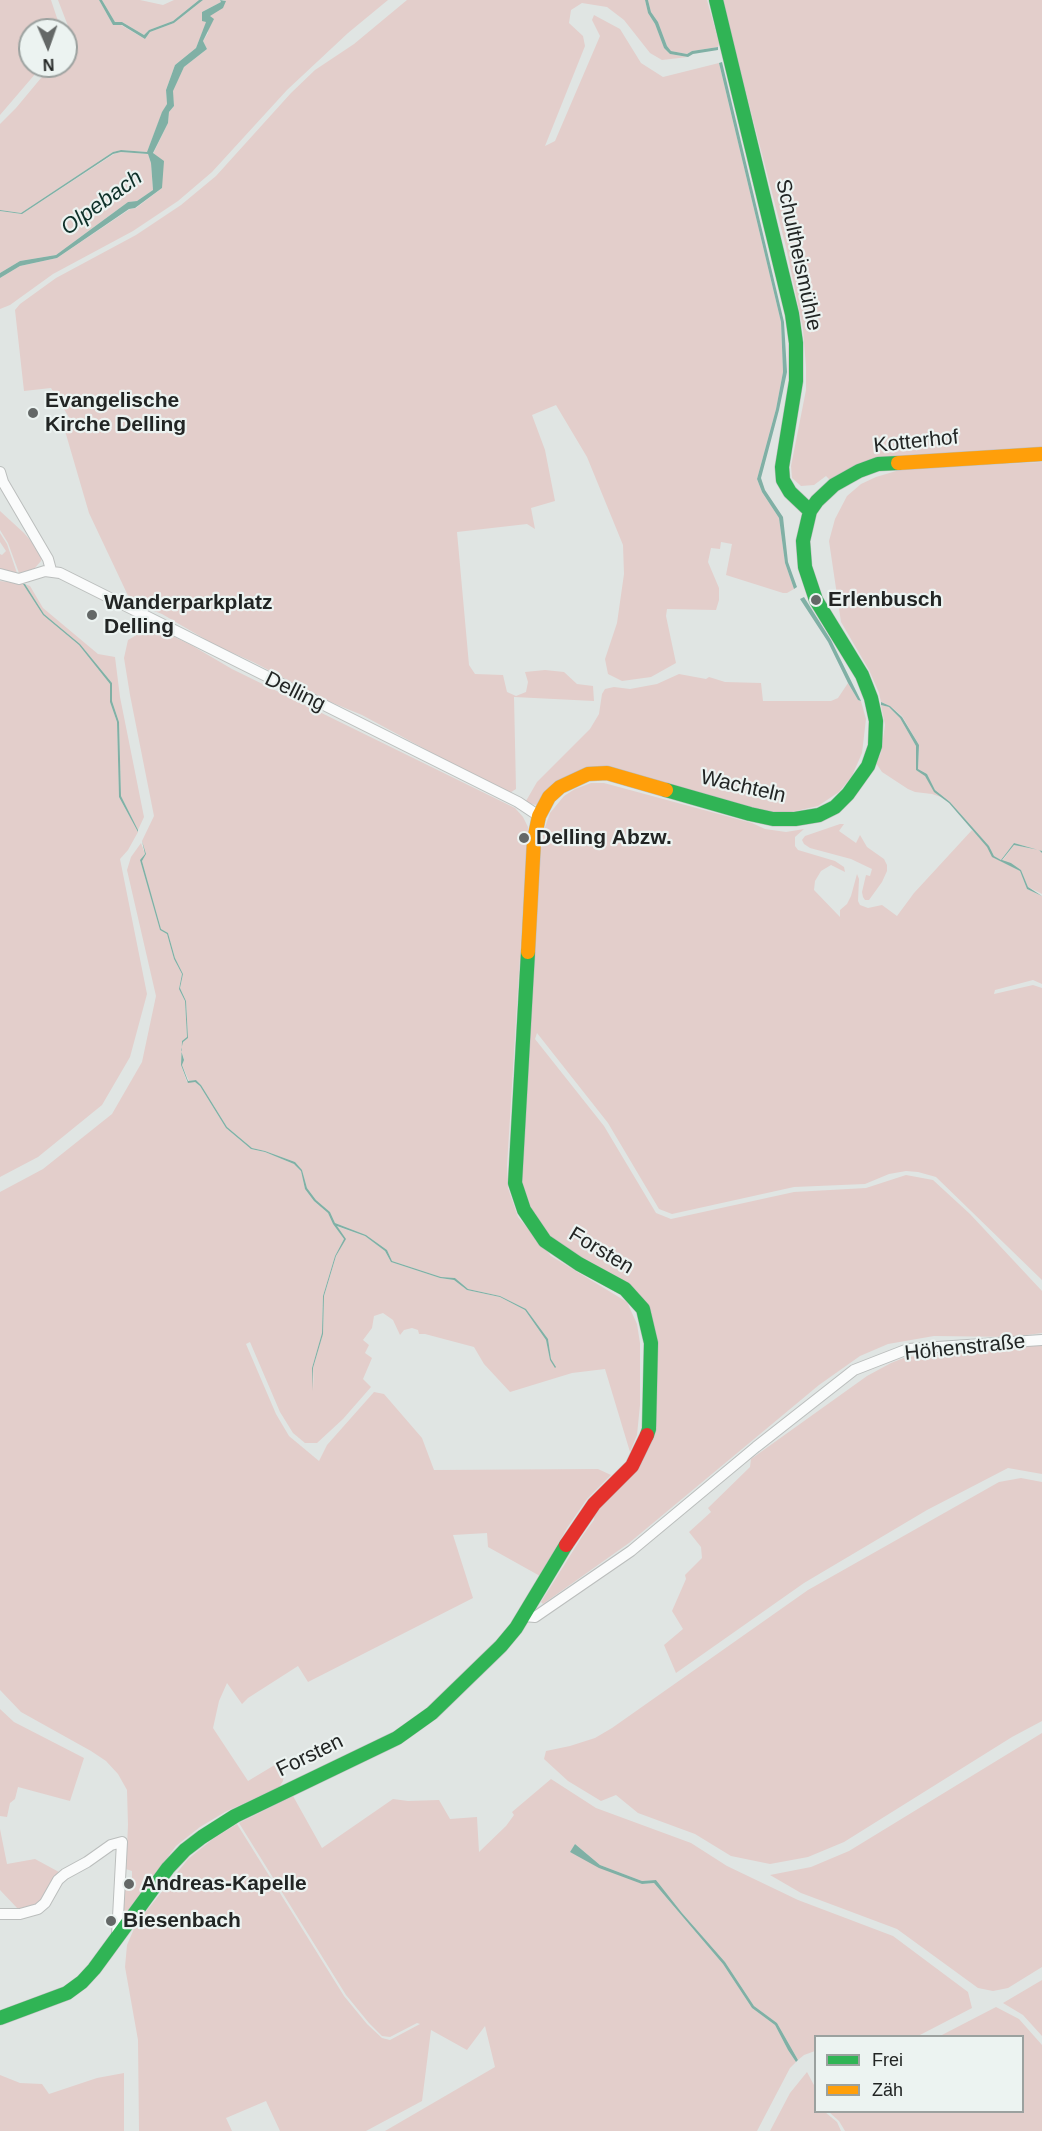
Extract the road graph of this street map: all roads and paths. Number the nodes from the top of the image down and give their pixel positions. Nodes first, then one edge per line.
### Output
1 (716, 0) edge
2 (1042, 454) edge
3 (0, 472) edge
4 (810, 511) junction
5 (51, 570) junction
6 (0, 574) edge
7 (539, 816) junction
8 (1042, 1340) edge
9 (524, 1616) junction
10 (0, 1914) edge
11 (117, 1936) junction
12 (0, 2018) edge

1 - 4 street, Schultheismühle
2 - 4 street, Kotterhof
3 - 5 street
4 - 7 street, Wachteln
5 - 6 street
5 - 7 street, Delling
7 - 9 street, Forsten
8 - 9 street, Höhenstraße
9 - 11 street, Forsten
10 - 11 street
11 - 12 street

